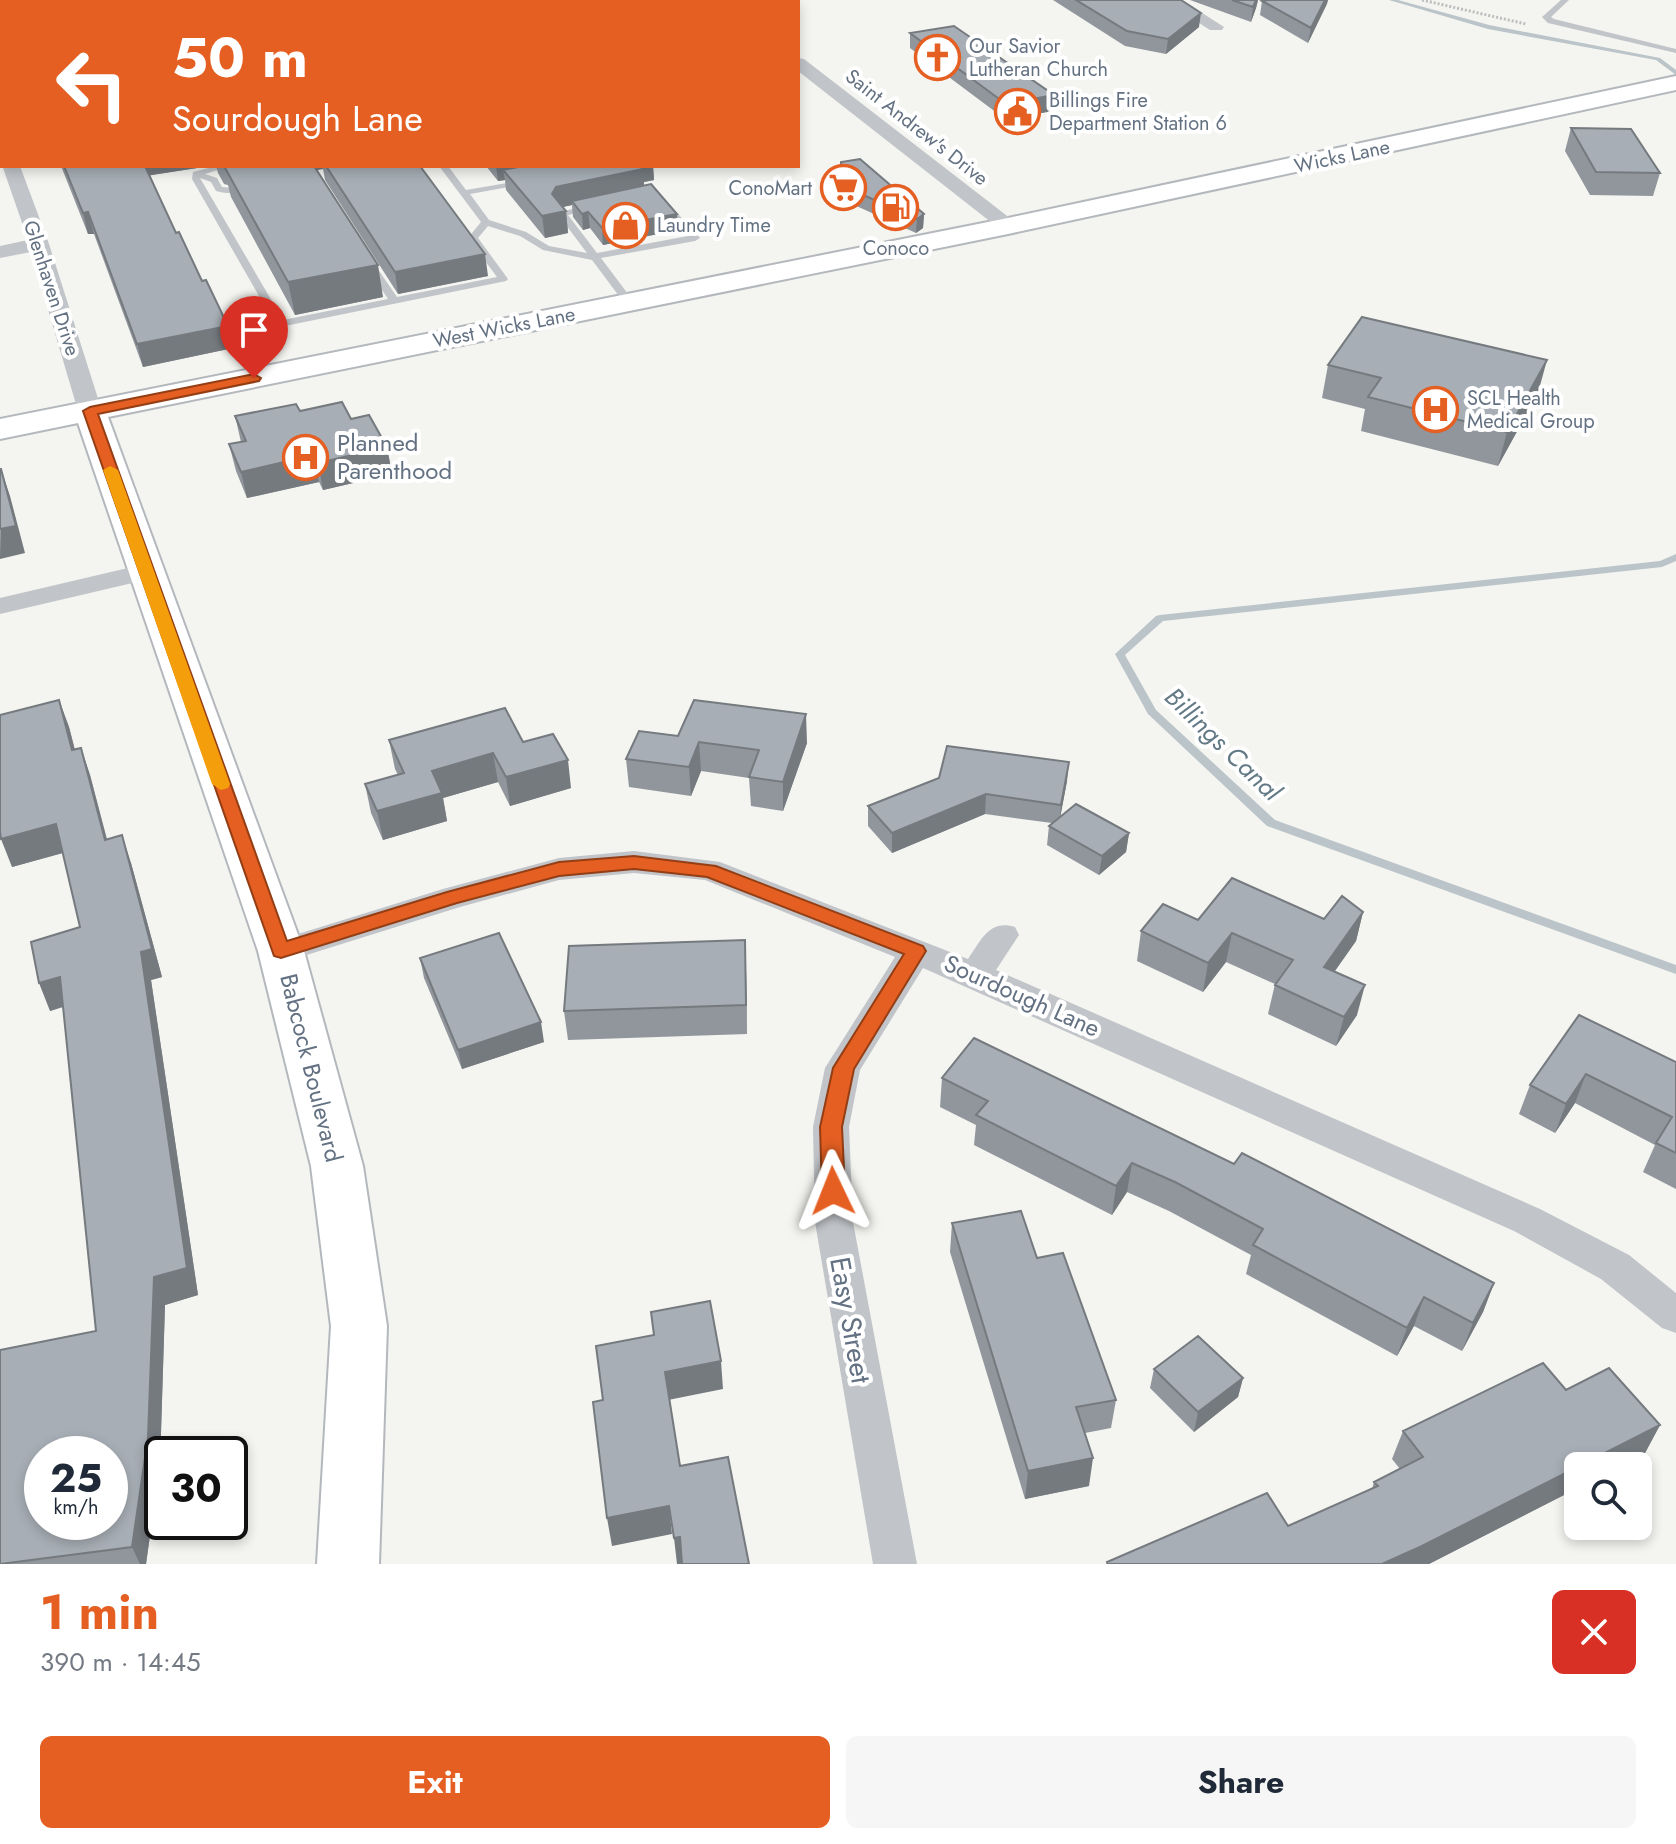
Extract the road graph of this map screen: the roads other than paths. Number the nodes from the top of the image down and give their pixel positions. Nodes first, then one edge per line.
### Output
1 (1171, 0) edge
2 (1565, 0) edge
3 (1216, 27) dead end
4 (1676, 51) edge
5 (800, 65) edge
6 (1670, 85) edge
7 (12, 168) edge
8 (218, 168) edge
9 (444, 168) edge
10 (196, 174) junction
11 (536, 179) edge
12 (260, 186) edge
13 (463, 193) junction
14 (655, 194) edge
15 (608, 204) edge
16 (486, 222) junction
17 (1008, 226) junction
18 (39, 244) junction
19 (362, 251) edge
20 (0, 252) edge
21 (592, 257) junction
22 (394, 301) junction
23 (629, 302) junction
24 (90, 411) junction
25 (0, 429) edge
26 (145, 572) junction
27 (0, 606) edge
28 (1003, 935) dead end
29 (281, 951) junction
30 (916, 951) junction
31 (975, 975) junction
32 (1676, 1316) edge
33 (348, 1564) edge
34 (895, 1564) edge

1 - 3 street
2 - 4 lane
5 - 17 street, Saint Andrew's Drive
6 - 17 main road, Wicks Lane
7 - 18 street, Glenhaven Drive
8 - 10 lane
9 - 13 lane
10 - 12 lane
10 - 22 lane
11 - 13 lane
13 - 16 lane
14 - 21 lane
15 - 21 lane
16 - 21 lane
16 - 22 lane
17 - 23 main road, West Wicks Lane
18 - 20 street
18 - 24 street, Glenhaven Drive
19 - 22 lane
21 - 23 lane
23 - 24 main road, West Wicks Lane
24 - 25 main road, West Wicks Lane
24 - 26 main road, Babcock Boulevard
26 - 27 street
26 - 29 main road, Babcock Boulevard
28 - 31 street
29 - 30 street, Sourdough Lane
29 - 33 main road, Babcock Boulevard
30 - 31 street, Sourdough Lane
30 - 34 street, Easy Street
31 - 32 street, Sourdough Lane

